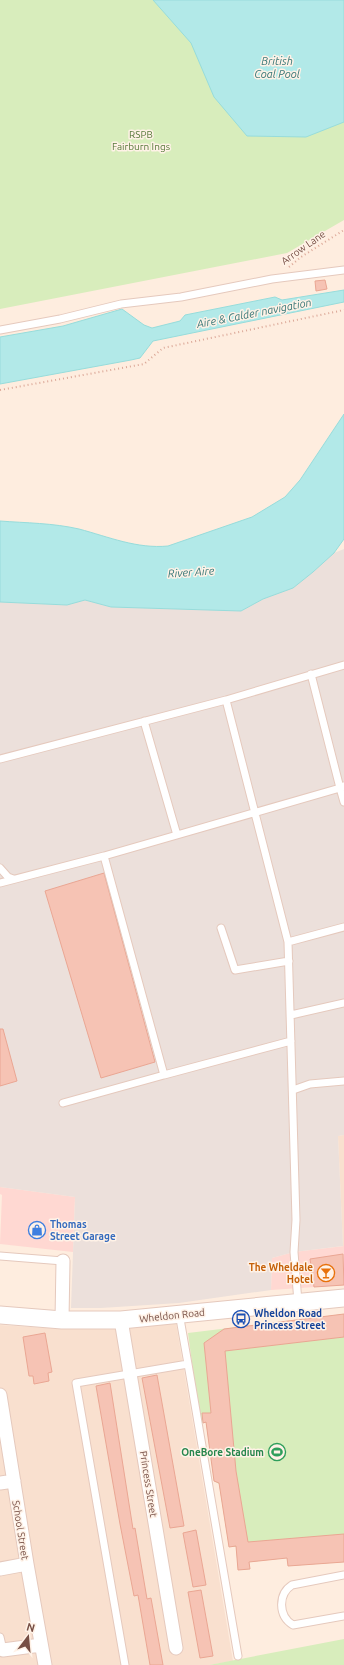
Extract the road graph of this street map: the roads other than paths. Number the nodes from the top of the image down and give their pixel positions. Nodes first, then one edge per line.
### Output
1 (344, 270) edge
2 (0, 330) edge
3 (344, 665) edge
4 (311, 674) junction
5 (226, 700) junction
6 (144, 721) junction
7 (0, 759) edge
8 (342, 787) edge
9 (344, 802) edge
10 (256, 812) junction
11 (177, 835) junction
12 (104, 856) junction
13 (0, 868) edge
14 (13, 879) junction
15 (0, 883) edge
16 (344, 927) edge
17 (221, 928) dead end
18 (288, 942) junction
19 (289, 961) junction
20 (344, 1003) edge
21 (291, 1015) junction
22 (292, 1041) junction
23 (164, 1075) junction
24 (344, 1081) edge
25 (293, 1090) junction
26 (63, 1103) dead end
27 (0, 1256) edge
28 (63, 1261) joint
29 (344, 1298) edge
30 (298, 1302) junction
31 (179, 1314) junction
32 (0, 1315) edge
33 (62, 1320) junction
34 (121, 1320) junction
35 (188, 1364) junction
36 (130, 1374) junction
37 (0, 1396) edge
38 (14, 1481) junction
39 (0, 1483) edge
40 (26, 1564) junction
41 (0, 1569) edge
42 (344, 1575) edge
43 (344, 1616) edge
44 (0, 1637) edge
45 (41, 1645) junction
46 (176, 1648) dead end
47 (3, 1650) joint
48 (238, 1656) dead end
49 (45, 1665) edge
50 (125, 1665) edge

1 - 2 lane
3 - 4 lane
4 - 5 lane
4 - 8 lane
5 - 6 lane
5 - 10 lane
6 - 7 lane
6 - 11 lane
8 - 9 lane
8 - 10 lane
10 - 11 lane
10 - 18 lane
11 - 12 lane
12 - 14 lane
12 - 23 lane
13 - 14 lane
14 - 15 lane
16 - 18 lane
17 - 19 lane
18 - 19 lane
19 - 21 lane
20 - 21 lane
21 - 22 lane
22 - 23 lane
22 - 25 lane
23 - 26 lane
24 - 25 lane
25 - 30 lane
27 - 28 lane
28 - 33 street
29 - 30 street, Wheldon Road
30 - 31 street, Wheldon Road
31 - 34 street, Wheldon Road
31 - 35 lane
32 - 33 street, Wheldon Road
33 - 34 street, Wheldon Road
34 - 36 street, Princess Street
35 - 36 lane
35 - 48 lane
36 - 46 street, Princess Street
36 - 50 lane
37 - 38 street, School Street
38 - 39 street
38 - 40 street, School Street
40 - 41 street
40 - 45 street, School Street
42 - 43 lane
44 - 47 lane
45 - 47 street
45 - 49 street, School Street

